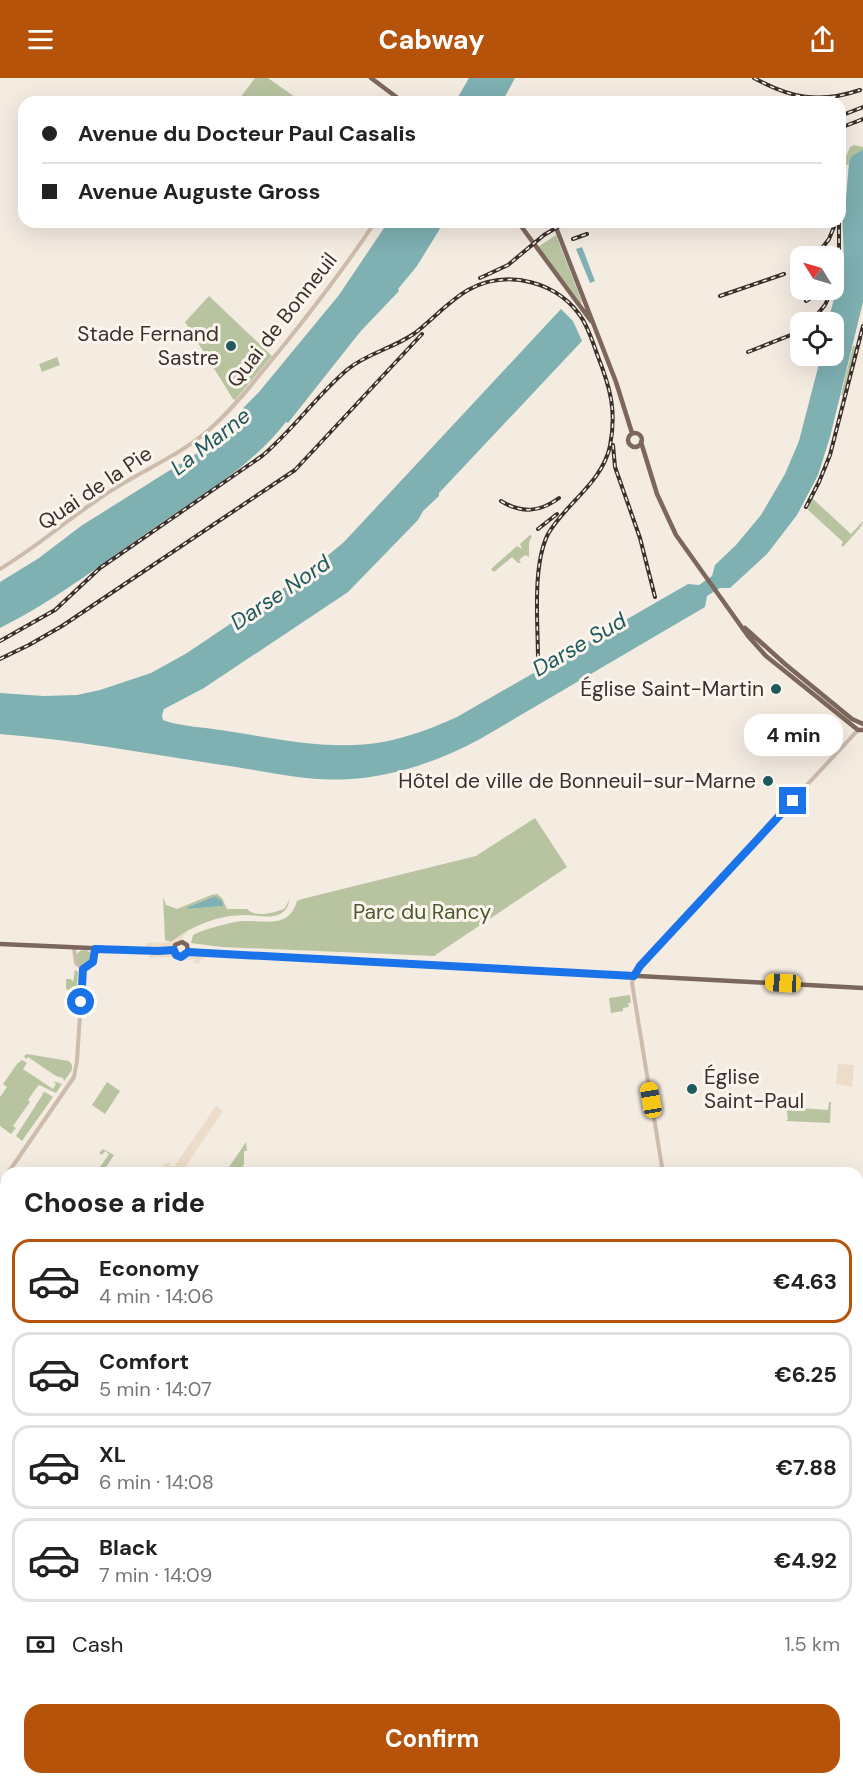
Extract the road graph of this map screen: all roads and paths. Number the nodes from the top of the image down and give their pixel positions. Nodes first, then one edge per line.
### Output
1 (371, 78) edge
2 (395, 96) edge
3 (371, 228) edge
4 (523, 228) edge
5 (555, 228) edge
6 (595, 328) junction
7 (233, 406) joint
8 (632, 433) junction
9 (639, 445) junction
10 (0, 569) edge
11 (796, 676) junction
12 (863, 724) edge
13 (861, 730) edge
14 (0, 944) edge
15 (74, 948) junction
16 (95, 949) junction
17 (174, 950) junction
18 (188, 952) junction
19 (83, 969) junction
20 (634, 976) junction
21 (863, 988) edge
22 (12, 1167) edge
23 (662, 1167) edge

1 - 2 main road
3 - 7 street, Quai de Bonneuil
4 - 6 main road
5 - 6 main road
6 - 8 main road
7 - 10 street, Quai de la Pie
8 - 9 main road
8 - 9 main road
9 - 11 main road
11 - 12 main road
11 - 13 main road
13 - 20 street
14 - 15 main road
15 - 16 main road
15 - 19 street
16 - 17 main road
16 - 19 street
17 - 18 main road
17 - 18 main road
18 - 20 main road
19 - 22 street
20 - 21 main road
20 - 23 street

